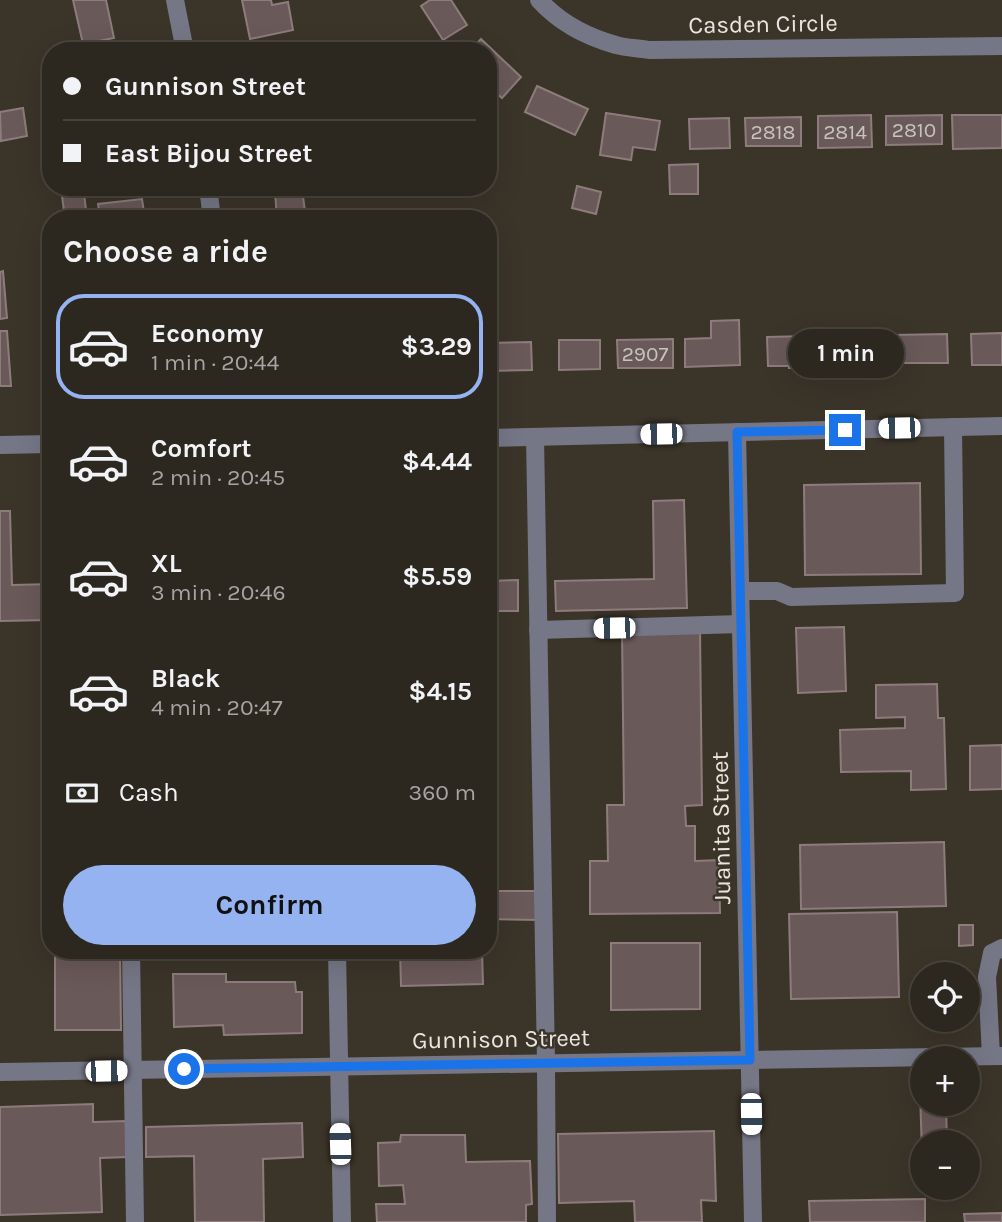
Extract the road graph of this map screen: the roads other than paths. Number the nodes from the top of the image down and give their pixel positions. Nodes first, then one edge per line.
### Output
1 (175, 0) edge
2 (539, 0) edge
3 (182, 42) edge
4 (1002, 46) edge
5 (1002, 426) edge
6 (953, 427) junction
7 (737, 432) junction
8 (535, 437) junction
9 (497, 438) edge
10 (42, 444) edge
11 (0, 445) edge
12 (740, 592) junction
13 (741, 624) junction
14 (538, 629) junction
15 (1002, 948) edge
16 (131, 959) edge
17 (337, 959) edge
18 (996, 1056) edge
19 (750, 1060) junction
20 (546, 1063) junction
21 (338, 1067) junction
22 (133, 1070) junction
23 (0, 1072) edge
24 (135, 1222) edge
25 (342, 1222) edge
26 (547, 1222) edge
27 (753, 1222) edge

1 - 3 street
2 - 4 street, Casden Circle
5 - 6 street
6 - 7 street
6 - 12 street
7 - 8 street
7 - 12 street, Juanita Street
8 - 9 street
8 - 14 street
10 - 11 street
12 - 13 street, Juanita Street
13 - 14 street
13 - 19 street, Juanita Street
14 - 20 street
15 - 18 street
16 - 22 street
17 - 21 street
18 - 19 street, Gunnison Street
19 - 20 street, Gunnison Street
19 - 27 street, Juanita Street
20 - 21 street, Gunnison Street
20 - 26 street
21 - 22 street, Gunnison Street
21 - 25 street
22 - 23 street, Gunnison Street
22 - 24 street

